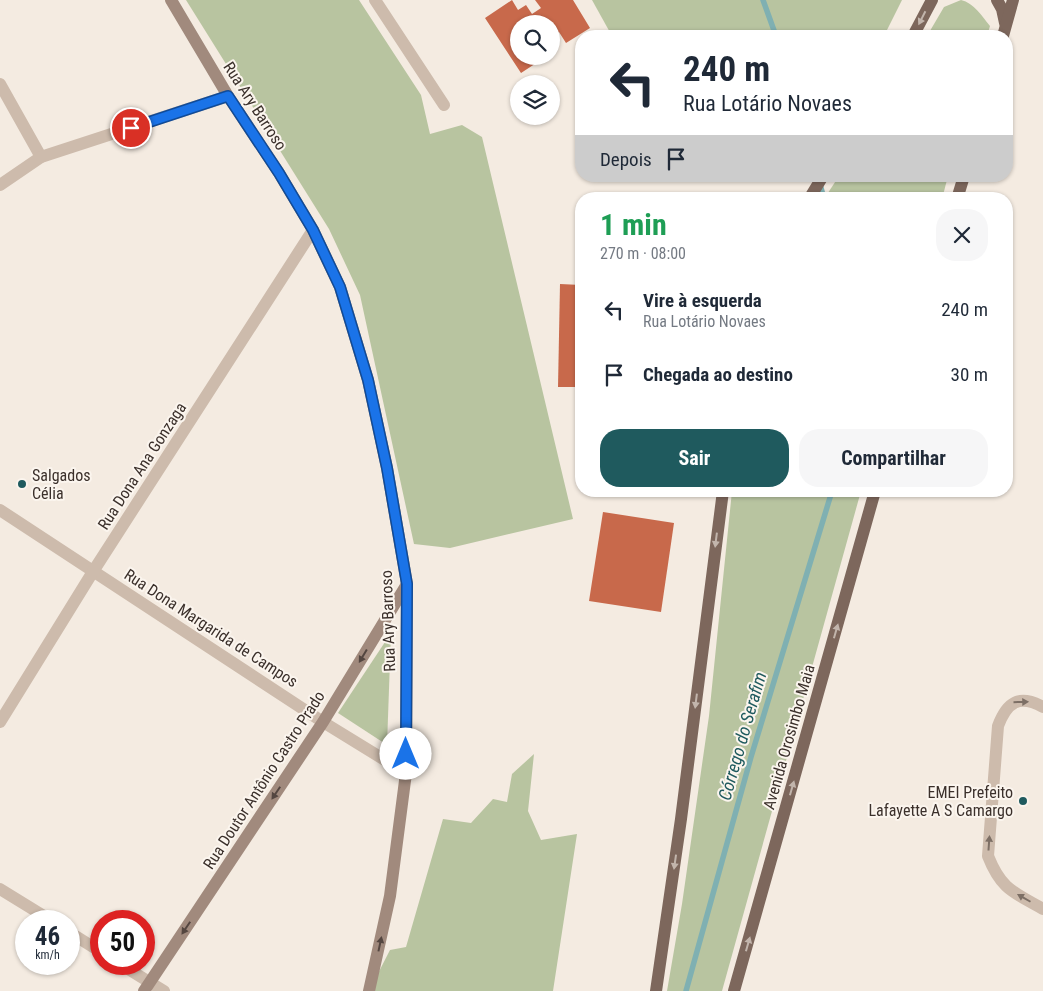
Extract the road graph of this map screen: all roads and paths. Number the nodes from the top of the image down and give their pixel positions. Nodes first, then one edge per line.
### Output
1 (171, 0) edge
2 (376, 0) edge
3 (932, 0) edge
4 (997, 0) edge
5 (1014, 0) edge
6 (915, 30) edge
7 (1004, 30) edge
8 (1005, 30) edge
9 (0, 84) edge
10 (228, 96) junction
11 (444, 105) dead end
12 (41, 157) junction
13 (0, 185) edge
14 (313, 230) junction
15 (722, 497) edge
16 (873, 497) edge
17 (0, 510) edge
18 (94, 570) junction
19 (407, 584) junction
20 (1043, 707) edge
21 (0, 722) edge
22 (323, 722) junction
23 (406, 773) junction
24 (0, 889) edge
25 (1043, 909) edge
26 (34, 910) edge
27 (134, 975) edge
28 (147, 986) edge
29 (164, 991) edge
30 (368, 991) edge
31 (656, 991) edge
32 (734, 991) edge

1 - 10 main road, Rua Ary Barroso
2 - 11 street
3 -> 6 main road
4 - 7 main road
5 - 8 main road
9 - 12 street
10 - 12 street
10 - 14 main road, Rua Ary Barroso
12 - 13 street
14 - 18 street, Rua Dona Ana Gonzaga
14 - 19 main road, Rua Ary Barroso
15 -> 31 main road
32 -> 16 main road, Avenida Orosimbo Maia
17 - 18 street, Rua Dona Margarida de Campos
18 - 21 street, Rua Dona Ana Gonzaga
18 - 22 street, Rua Dona Margarida de Campos
19 -> 22 main road, Rua Doutor Antônio Castro Prado
19 - 23 main road, Rua Ary Barroso
25 -> 20 street
22 - 23 street, Rua Dona Margarida de Campos
22 -> 28 main road, Rua Doutor Antônio Castro Prado
30 -> 23 main road, Rua Ary Barroso
24 - 26 street
27 - 28 street
28 - 29 street

